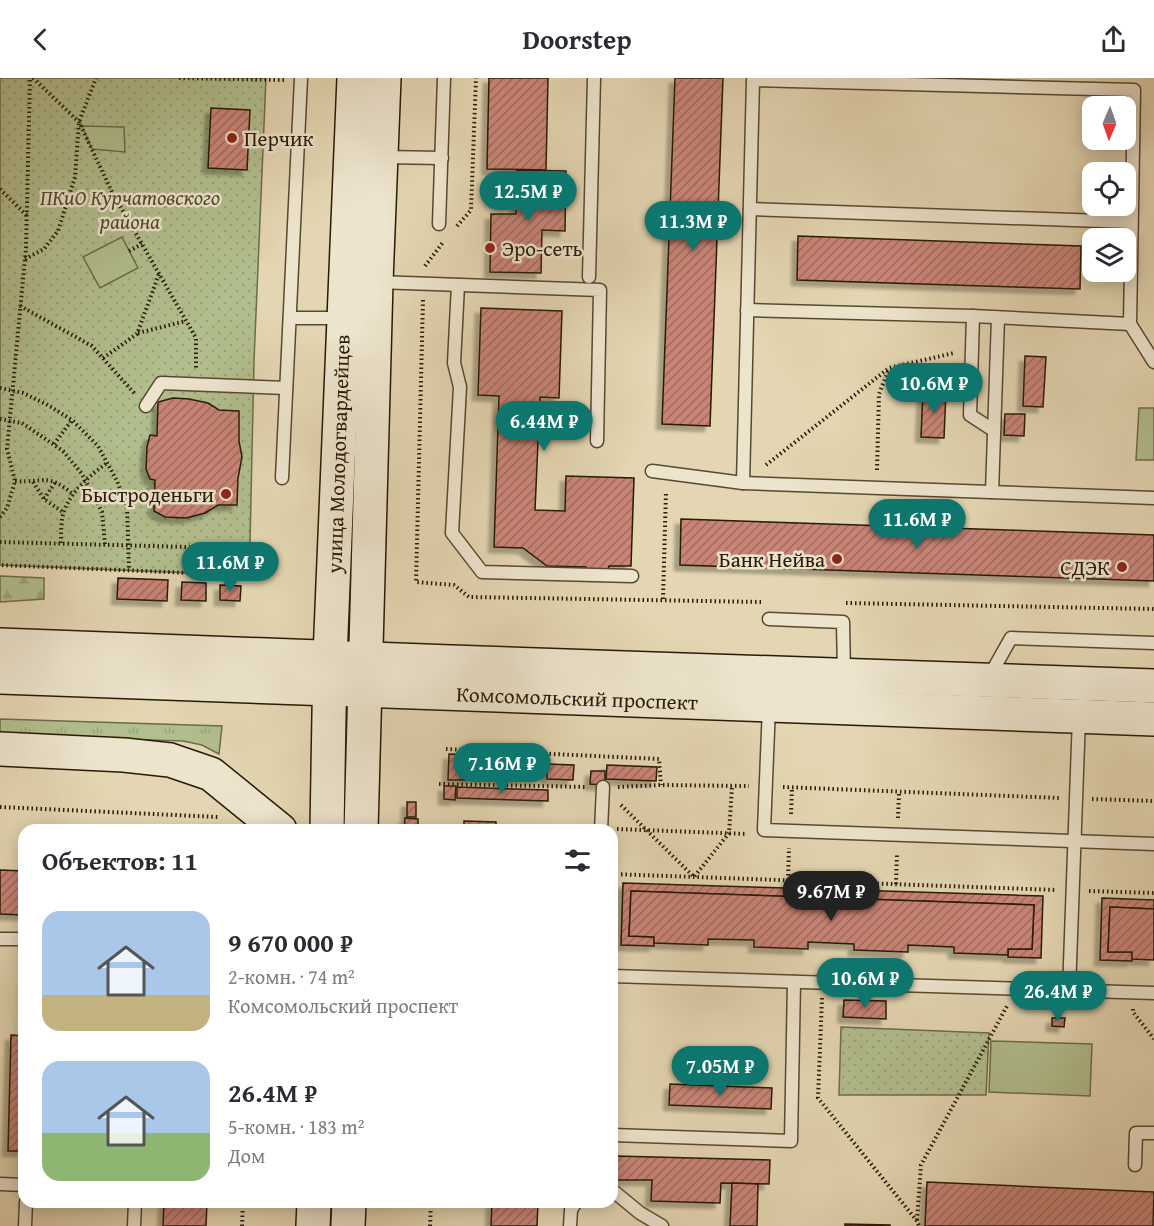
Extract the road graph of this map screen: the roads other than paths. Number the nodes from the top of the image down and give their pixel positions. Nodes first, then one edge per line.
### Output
1 (354, 78) edge
2 (384, 78) edge
3 (444, 78) edge
4 (594, 78) edge
5 (301, 79) edge
6 (381, 157) junction
7 (442, 158) junction
8 (750, 209) junction
9 (1131, 222) junction
10 (440, 224) dead end
11 (589, 277) dead end
12 (376, 282) junction
13 (458, 285) junction
14 (747, 310) junction
15 (973, 316) junction
16 (290, 318) junction
17 (344, 318) junction
18 (998, 318) junction
19 (1130, 324) junction
20 (1154, 362) edge
21 (286, 388) junction
22 (146, 406) road end
23 (993, 430) junction
24 (597, 441) dead end
25 (652, 471) dead end
26 (282, 478) dead end
27 (743, 483) junction
28 (992, 492) junction
29 (1154, 498) edge
30 (632, 576) dead end
31 (769, 619) dead end
32 (1154, 642) edge
33 (0, 645) edge
34 (229, 653) junction
35 (330, 672) junction
36 (366, 674) junction
37 (844, 675) junction
38 (0, 676) edge
39 (110, 680) junction
40 (988, 680) junction
41 (1154, 686) edge
42 (769, 706) junction
43 (1079, 717) junction
44 (1154, 719) edge
45 (0, 749) edge
46 (603, 788) road end
47 (273, 824) edge
48 (327, 824) edge
49 (361, 824) edge
50 (601, 824) edge
51 (1074, 842) junction
52 (1154, 844) edge
53 (0, 939) edge
54 (18, 939) edge
55 (618, 976) edge
56 (794, 982) junction
57 (1069, 991) junction
58 (1154, 993) edge
59 (1154, 1133) edge
60 (618, 1136) edge
61 (1135, 1165) dead end
62 (0, 1184) edge
63 (18, 1185) edge
64 (618, 1196) edge
65 (26, 1208) edge
66 (135, 1208) edge
67 (314, 1208) edge
68 (349, 1208) edge
69 (572, 1208) edge
70 (640, 1220) edge
71 (25, 1226) edge
72 (134, 1226) edge
73 (313, 1226) edge
74 (348, 1226) edge
75 (570, 1226) edge
76 (662, 1226) edge

1 - 17 main road, улица Молодогвардейцев
2 - 6 main road, улица Молодогвардейцев
3 - 7 lane
4 - 11 lane
5 - 16 lane
6 - 7 lane
6 - 12 main road, улица Молодогвардейцев
7 - 10 lane
8 - 9 lane
8 - 9 lane
8 - 14 lane
9 - 19 lane
12 - 13 lane
12 - 36 main road, улица Молодогвардейцев
13 - 24 lane
13 - 30 lane
14 - 15 lane
14 - 27 lane
15 - 18 lane
15 - 23 lane
16 - 17 lane
16 - 21 lane
17 - 35 main road, улица Молодогвардейцев
18 - 19 lane
18 - 23 lane
19 - 20 lane
21 - 22 lane
21 - 26 lane
23 - 28 lane
25 - 27 lane
27 - 28 lane
28 - 29 lane
31 - 37 lane
32 - 40 lane
33 - 34 main road, Комсомольский проспект
34 - 35 main road, Комсомольский проспект
34 - 39 main road
35 - 36 main road, Комсомольский проспект
35 - 39 main road, Комсомольский проспект
35 - 48 main road, улица Молодогвардейцев
36 - 37 main road, Комсомольский проспект
36 - 42 main road, Комсомольский проспект
36 - 49 main road, улица Молодогвардейцев
37 - 40 main road, Комсомольский проспект
38 - 39 main road, Комсомольский проспект
40 - 41 main road, Комсомольский проспект
42 - 43 main road, Комсомольский проспект
42 - 51 lane
43 - 44 main road, Комсомольский проспект
43 - 51 lane
45 - 47 main road
46 - 50 lane
51 - 52 lane
51 - 57 lane
53 - 54 lane
55 - 56 lane
56 - 57 lane
56 - 60 lane
57 - 58 lane
59 - 61 lane
62 - 63 lane
64 - 70 lane
65 - 71 lane
66 - 72 lane
67 - 73 main road
68 - 74 main road
69 - 75 lane
70 - 76 lane

